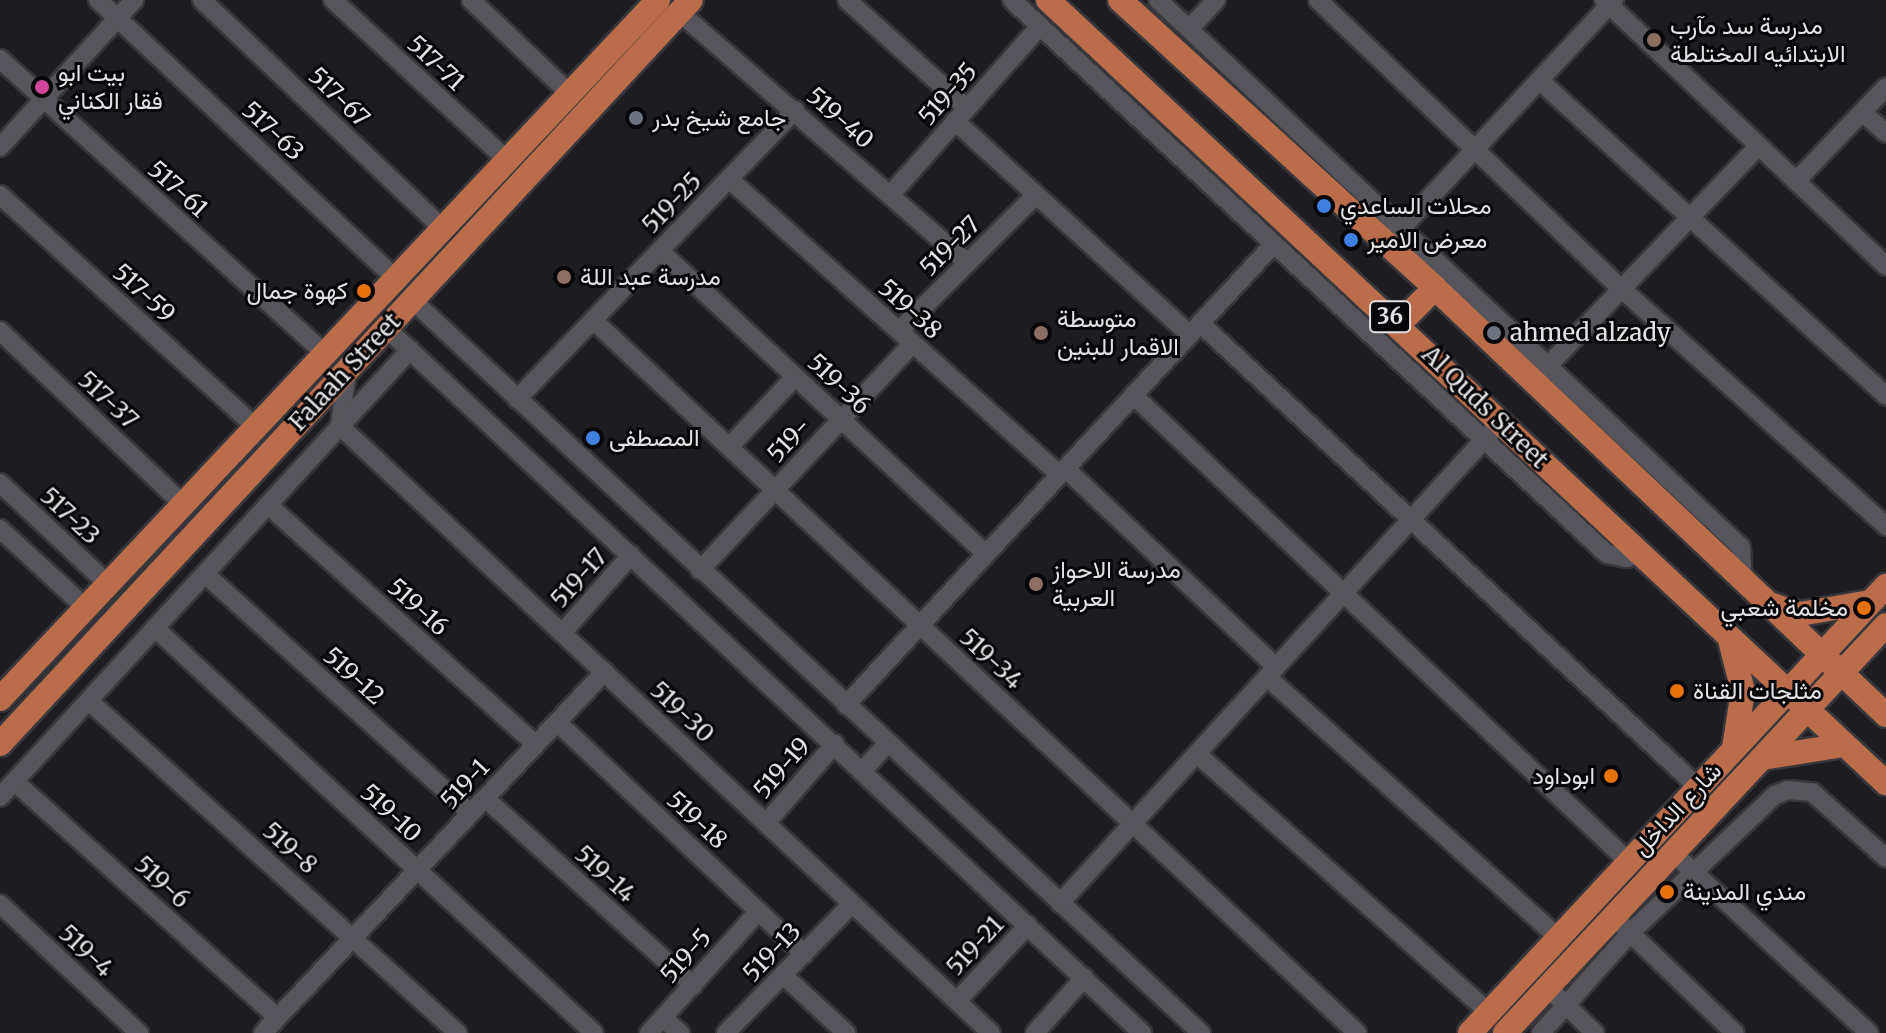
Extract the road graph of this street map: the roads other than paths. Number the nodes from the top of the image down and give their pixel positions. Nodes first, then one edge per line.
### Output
1 (98, 0) edge
2 (134, 0) edge
3 (202, 0) edge
4 (333, 0) edge
5 (471, 0) edge
6 (847, 0) edge
7 (1012, 0) edge
8 (1048, 0) edge
9 (1120, 0) edge
10 (1158, 0) edge
11 (1216, 0) edge
12 (1318, 0) edge
13 (1609, 2) edge
14 (648, 3) edge
15 (685, 6) edge
16 (117, 18) junction
17 (1040, 26) junction
18 (1189, 29) junction
19 (0, 59) edge
20 (1539, 80) junction
21 (1886, 87) edge
22 (570, 94) junction
23 (43, 100) junction
24 (795, 110) junction
25 (1863, 113) junction
26 (961, 115) junction
27 (1886, 133) edge
28 (0, 147) edge
29 (1758, 147) junction
30 (1476, 148) junction
31 (507, 160) junction
32 (729, 179) junction
33 (1796, 181) junction
34 (891, 194) junction
35 (0, 195) edge
36 (1036, 195) junction
37 (1692, 217) junction
38 (443, 229) junction
39 (1394, 236) junction
40 (1274, 244) junction
41 (660, 251) junction
42 (967, 262) junction
43 (1886, 266) edge
44 (396, 279) junction
45 (1435, 288) junction
46 (1622, 289) junction
47 (412, 300) junction
48 (593, 320) junction
49 (1398, 325) junction
50 (386, 328) junction
51 (1195, 329) junction
52 (0, 331) edge
53 (906, 337) junction
54 (410, 350) junction
55 (325, 354) junction
56 (347, 371) junction
57 (1541, 374) junction
58 (795, 377) junction
59 (1133, 395) junction
60 (1886, 396) edge
61 (517, 399) junction
62 (841, 419) junction
63 (340, 426) junction
64 (256, 427) junction
65 (1493, 430) junction
66 (729, 447) junction
67 (1062, 471) junction
68 (0, 483) edge
69 (775, 490) junction
70 (182, 503) junction
71 (268, 505) junction
72 (1412, 518) junction
73 (1886, 526) edge
74 (0, 529) edge
75 (985, 553) junction
76 (631, 555) junction
77 (700, 570) junction
78 (205, 574) junction
79 (108, 584) junction
80 (1878, 594) edge
81 (1342, 595) junction
82 (1761, 598) junction
83 (86, 608) junction
84 (919, 624) junction
85 (1886, 625) edge
86 (155, 628) junction
87 (562, 633) junction
88 (1729, 638) junction
89 (1821, 655) junction
90 (604, 672) junction
91 (1271, 672) junction
92 (1842, 674) junction
93 (1787, 692) junction
94 (2, 694) edge
95 (89, 701) junction
96 (846, 705) junction
97 (1807, 710) junction
98 (1886, 715) edge
99 (557, 722) junction
100 (888, 743) junction
101 (0, 744) edge
102 (535, 744) junction
103 (835, 744) junction
104 (1844, 745) junction
105 (1734, 748) junction
106 (1197, 754) junction
107 (1762, 758) junction
108 (863, 770) junction
109 (15, 782) junction
110 (1886, 783) edge
111 (1698, 787) junction
112 (0, 797) edge
113 (485, 798) junction
114 (470, 813) junction
115 (766, 823) junction
116 (1133, 824) junction
117 (1673, 853) junction
118 (1886, 858) edge
119 (1628, 861) junction
120 (417, 870) junction
121 (1692, 871) junction
122 (1060, 903) junction
123 (0, 904) edge
124 (852, 904) junction
125 (759, 911) junction
126 (1028, 925) junction
127 (1622, 925) junction
128 (354, 937) junction
129 (1558, 937) junction
130 (804, 954) junction
131 (783, 975) junction
132 (1084, 978) junction
133 (693, 985) junction
134 (1548, 988) junction
135 (957, 1001) junction
136 (1567, 1006) junction
137 (1489, 1012) junction
138 (278, 1018) junction
139 (663, 1018) junction
140 (139, 1033) edge
141 (263, 1033) edge
142 (458, 1033) edge
143 (594, 1033) edge
144 (649, 1033) edge
145 (680, 1033) edge
146 (726, 1033) edge
147 (846, 1033) edge
148 (991, 1033) edge
149 (1035, 1033) edge
150 (1142, 1033) edge
151 (1201, 1033) edge
152 (1357, 1033) edge
153 (1470, 1033) edge
154 (1505, 1033) edge
155 (1541, 1033) edge
156 (1595, 1033) edge
157 (1735, 1033) edge
158 (1869, 1033) edge

1 - 16 street, 517-63
2 - 16 street
3 - 38 street, 517-67
4 - 31 street, 517-71
5 - 22 street
6 - 26 street
7 - 17 street
8 - 49 main road, Al Quds Street / 36
9 - 39 main road, 36
10 - 18 street
11 - 18 street
12 - 30 street
13 - 20 street
13 - 29 street
14 - 22 main road, Falaah Street
15 - 24 street, 519-40
15 - 47 main road, Falaah Street
16 - 23 street
16 - 44 street, 517-63
17 - 26 street, 519-35
17 - 40 street
18 - 39 street
19 - 23 street, 517-61
20 - 30 street
20 - 37 street
21 - 25 street
22 - 31 main road, Falaah Street
23 - 28 street
23 - 55 street, 517-61
24 - 32 street, 519-25
24 - 34 street, 519-40
25 - 27 street
25 - 33 street
26 - 34 street, 519-35
26 - 36 street
29 - 33 street
29 - 37 street
30 - 39 street
30 - 46 street
31 - 38 main road, Falaah Street
32 - 41 street, 519-25
32 - 53 street, 519-38
33 - 43 street
34 - 42 street, 519-40
35 - 64 street, 517-59
36 - 42 street, 519-27
36 - 51 street
37 - 46 street
37 - 60 street
38 - 44 main road, Falaah Street
39 - 45 main road, 36
39 - 57 street
40 - 51 street
40 - 65 street
41 - 48 street, 519-25
41 - 58 street, 519-36
42 - 53 street, 519-27
44 - 55 main road, Falaah Street
45 - 49 main road
45 - 57 main road, 36
46 - 57 street
46 - 73 street
47 - 50 main road, Falaah Street
47 - 61 street
48 - 61 street, 519-25
48 - 66 street, 519-34
49 - 65 main road, Al Quds Street / 36
50 - 54 street
50 - 56 main road, Falaah Street
51 - 59 street
51 - 72 street
52 - 70 street, 517-37
53 - 62 street, 519-
53 - 67 street, 519-38
54 - 63 street
54 - 76 street
55 - 64 main road, Falaah Street
56 - 63 street
56 - 101 main road, Falaah Street
57 - 82 main road, 36
58 - 62 street, 519-36
58 - 66 street
59 - 67 street
59 - 81 street
61 - 77 street
62 - 69 street, 519-
62 - 75 street, 519-36
63 - 71 street
63 - 87 street, 519-30
64 - 70 main road, Falaah Street
65 - 72 street
65 - 88 main road, Al Quds Street / 36
66 - 69 street, 519-34
67 - 75 street
67 - 91 street, 519-38
68 - 79 street, 517-23
69 - 77 street, 519-
69 - 84 street, 519-34
70 - 79 main road, Falaah Street
71 - 78 street
71 - 102 street, 519-16
72 - 81 street
72 - 111 street
74 - 83 street
75 - 84 street
76 - 87 street, 519-17
76 - 103 street
77 - 96 street
78 - 86 street
78 - 114 street, 519-12
79 - 83 main road, Falaah Street
80 - 82 main road
80 - 89 main road, شارع الداخل
81 - 91 street
81 - 119 street
82 - 89 main road, 36
83 - 94 main road, Falaah Street
84 - 96 street
84 - 116 street, 519-34
85 - 92 main road, شارع الداخل
86 - 95 street
86 - 120 street, 519-10
87 - 90 street, 519-30
88 - 93 main road, Al Quds Street / 36
88 - 105 main road
89 - 92 main road, 36
89 - 93 main road, شارع الداخل
90 - 99 street, 519-1
90 - 115 street, 519-30
91 - 106 street
91 - 129 street, 519-38
92 - 97 main road, شارع الداخل
92 - 98 main road, 36
93 - 97 main road, Al Quds Street / 36
93 - 105 main road, شارع الداخل
95 - 109 street
95 - 128 street, 519-8
96 - 100 street
97 - 104 main road, Al Quds Street / 36
97 - 107 main road, شارع الداخل
99 - 102 street, 519-1
99 - 125 street, 519-18
100 - 108 street
100 - 122 street
102 - 113 street, 519-1
103 - 108 street
103 - 115 street, 519-19
104 - 107 main road
104 - 110 main road, Al Quds Street / 36
105 - 111 main road, شارع الداخل
106 - 116 street
106 - 137 street
107 - 117 main road, شارع الداخل
108 - 126 street
109 - 112 street
109 - 138 street, 519-6
111 - 119 main road, شارع الداخل
113 - 114 street, 519-1
113 - 133 street, 519-14
114 - 120 street, 519-1
115 - 124 street, 519-30
116 - 122 street
116 - 152 street, 519-34
117 - 121 street
117 - 127 main road, شارع الداخل
118 - 121 street
119 - 129 main road, شارع الداخل
120 - 128 street, 519-1
120 - 143 street, 519-10
121 - 127 street
121 - 158 street
122 - 151 street
123 - 140 street, 519-4
124 - 130 street, 519-13
124 - 135 street, 519-30
125 - 130 street, 519-18
125 - 133 street, 519-5
126 - 132 street
126 - 135 street, 519-21
127 - 134 main road, شارع الداخل
127 - 136 street
127 - 157 street
128 - 138 street, 519-1
128 - 142 street, 519-8
129 - 137 main road, شارع الداخل
130 - 131 street, 519-13
131 - 146 street, 519-13
131 - 147 street
132 - 149 street
132 - 150 street
133 - 139 street, 519-5
134 - 136 street
134 - 154 main road, شارع الداخل
135 - 148 street, 519-30
136 - 155 street
136 - 156 street
137 - 153 main road, شارع الداخل
138 - 141 street, 519-1
139 - 144 street, 519-5
139 - 145 street

